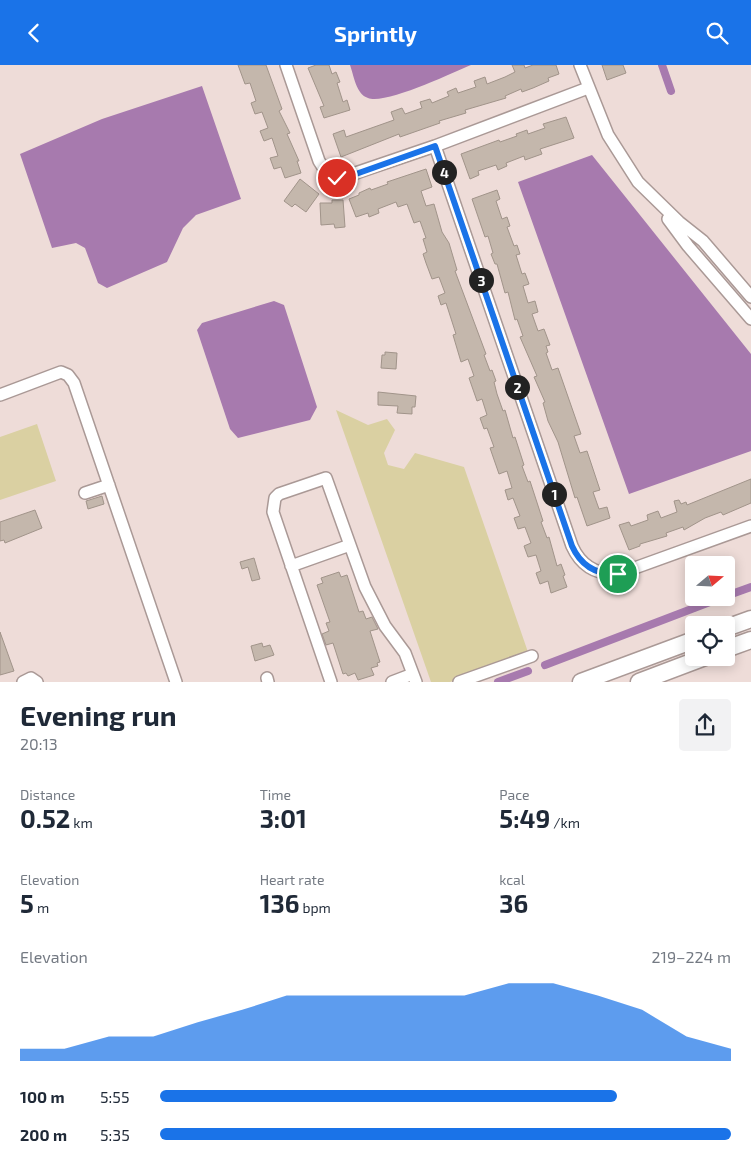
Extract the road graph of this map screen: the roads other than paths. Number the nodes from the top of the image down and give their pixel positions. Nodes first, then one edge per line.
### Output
1 (286, 65) edge
2 (580, 65) edge
3 (588, 88) junction
4 (435, 146) junction
5 (664, 208) junction
6 (751, 297) edge
7 (751, 319) edge
8 (0, 395) edge
9 (109, 485) junction
10 (85, 493) dead end
11 (751, 526) edge
12 (350, 545) junction
13 (291, 566) junction
14 (751, 619) edge
15 (735, 625) edge
16 (751, 640) edge
17 (685, 643) edge
18 (735, 646) edge
19 (532, 656) dead end
20 (685, 664) edge
21 (415, 678) edge
22 (23, 682) edge
23 (37, 682) edge
24 (176, 682) edge
25 (331, 682) edge
26 (392, 682) edge
27 (459, 682) edge
28 (581, 682) edge
29 (639, 682) edge

1 - 4 street
2 - 3 street
3 - 4 street
3 - 5 street
4 - 11 street
5 - 6 street
5 - 7 street
8 - 9 street
9 - 10 street
9 - 24 street
12 - 13 street
12 - 13 street
12 - 21 street
13 - 25 street
14 - 15 highway
16 - 18 highway
17 - 28 highway
19 - 27 street
20 - 29 highway
21 - 26 street
22 - 23 street

